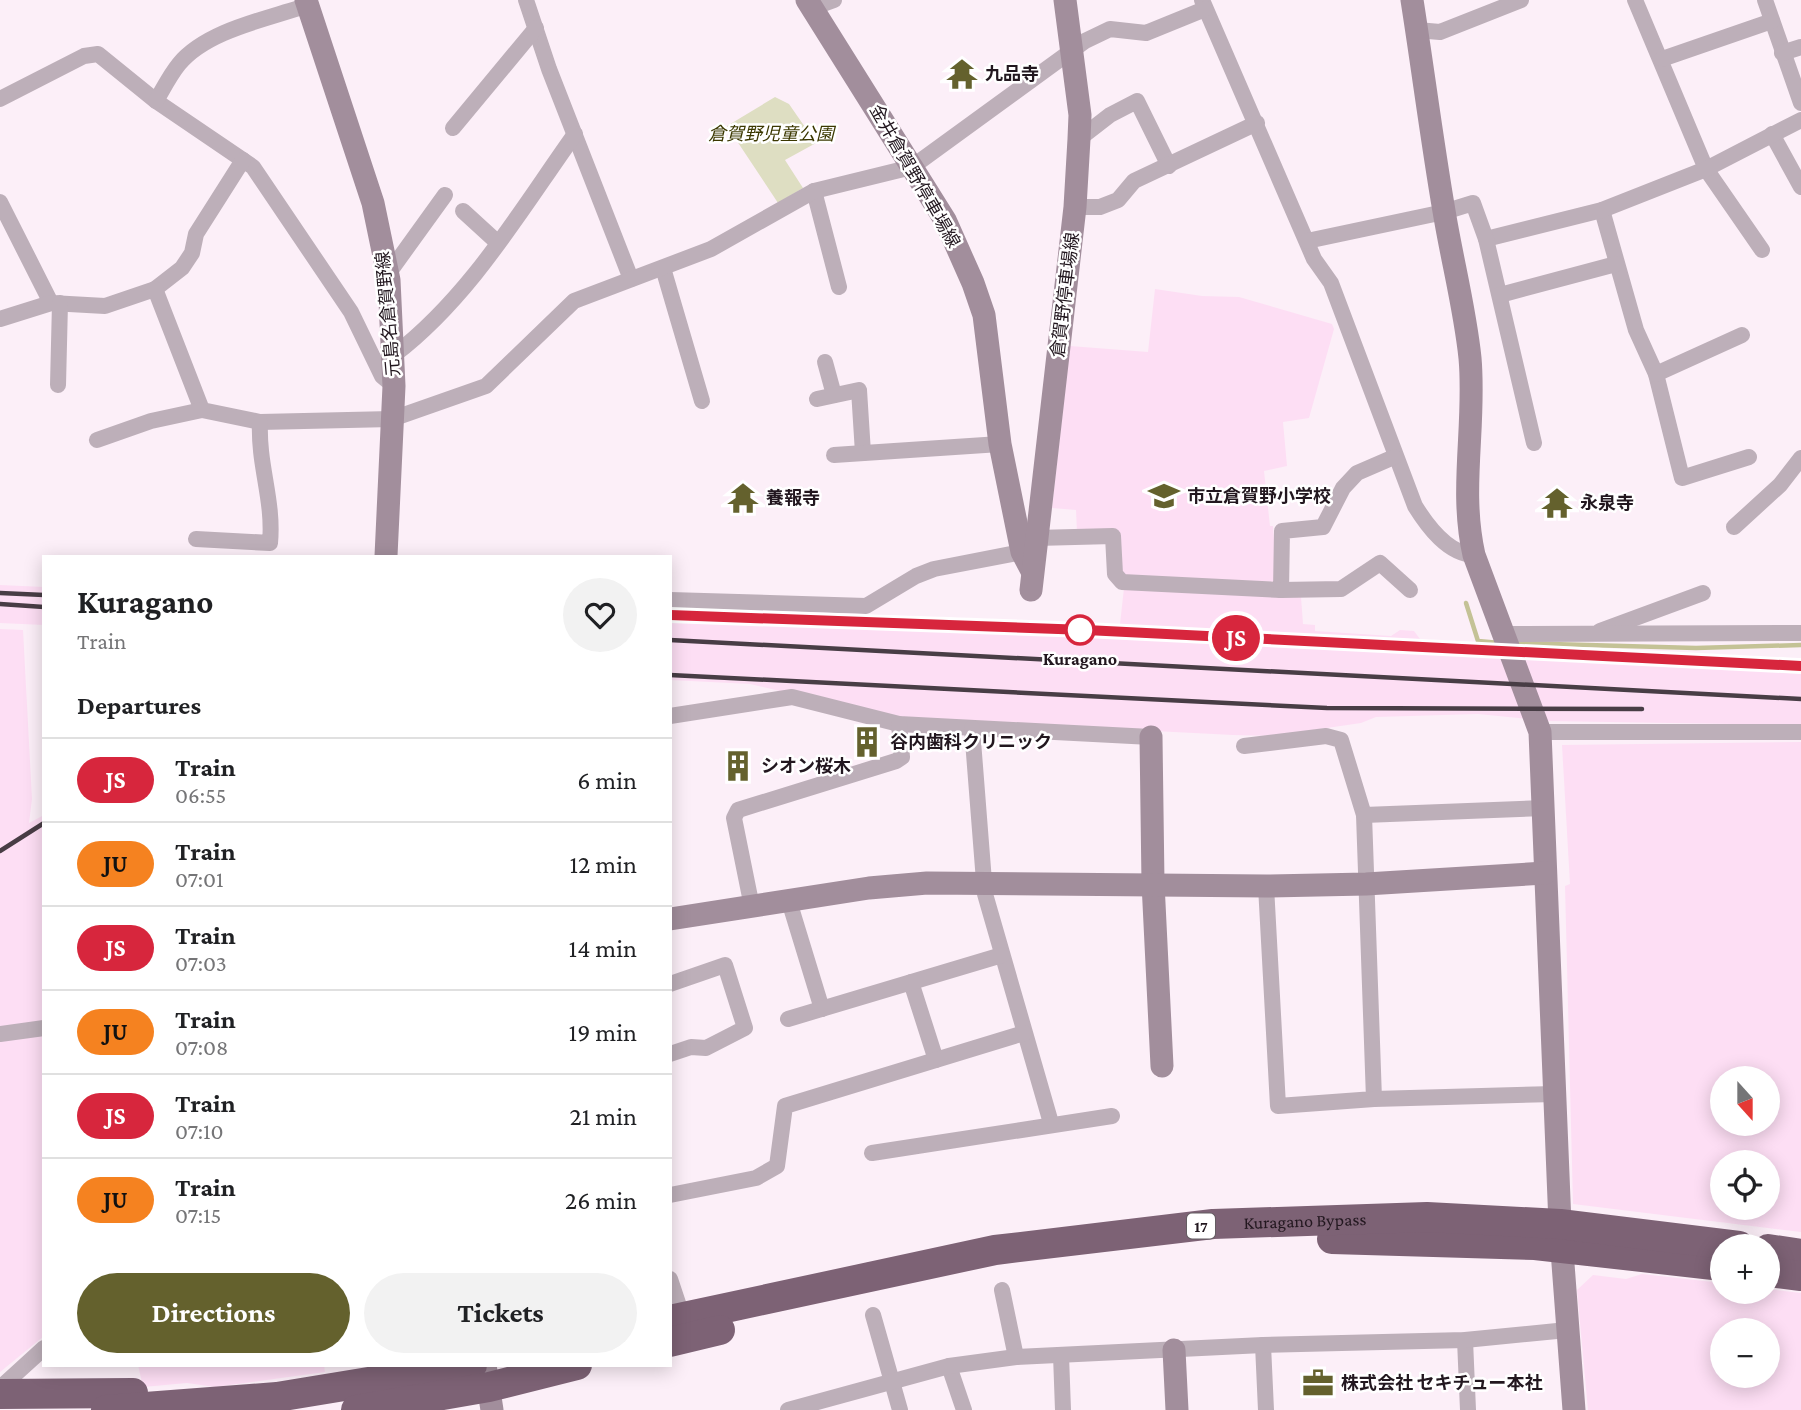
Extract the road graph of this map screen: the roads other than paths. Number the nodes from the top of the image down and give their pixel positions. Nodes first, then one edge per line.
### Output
1 (526, 0) edge
2 (834, 0) edge
3 (1065, 0) edge
4 (1412, 0) edge
5 (1521, 0) edge
6 (1634, 0) edge
7 (1765, 0) edge
8 (307, 3) edge
9 (809, 4) edge
10 (1204, 4) edge
11 (1772, 20) junction
12 (536, 28) junction
13 (1417, 30) junction
14 (1801, 47) edge
15 (1073, 51) junction
16 (1782, 53) junction
17 (1662, 59) junction
18 (1799, 92) edge
19 (0, 99) edge
20 (156, 101) junction
21 (1801, 120) edge
22 (1257, 123) junction
23 (453, 128) dead end
24 (575, 134) junction
25 (1772, 134) junction
26 (1079, 138) junction
27 (243, 160) junction
28 (1169, 166) junction
29 (912, 167) junction
30 (1706, 169) junction
31 (1801, 187) edge
32 (814, 191) junction
33 (445, 195) dead end
34 (0, 202) edge
35 (1075, 207) junction
36 (1602, 209) junction
37 (463, 211) dead end
38 (1444, 212) junction
39 (1486, 239) junction
40 (1307, 241) junction
41 (498, 243) junction
42 (1762, 250) dead end
43 (1616, 264) junction
44 (663, 268) junction
45 (388, 274) junction
46 (631, 279) junction
47 (839, 286) dead end
48 (155, 289) junction
49 (1500, 295) junction
50 (55, 303) junction
51 (0, 320) edge
52 (1742, 335) dead end
53 (394, 355) junction
54 (825, 362) dead end
55 (1656, 374) junction
56 (58, 385) dead end
57 (394, 386) junction
58 (834, 395) junction
59 (817, 399) dead end
60 (702, 401) dead end
61 (202, 410) junction
62 (392, 419) junction
63 (260, 422) junction
64 (97, 439) dead end
65 (1534, 443) dead end
66 (1000, 444) junction
67 (863, 453) junction
68 (834, 455) dead end
69 (1394, 457) junction
70 (1749, 457) dead end
71 (1801, 458) edge
72 (1734, 527) dead end
73 (196, 539) dead end
74 (386, 555) edge
75 (1474, 555) junction
76 (1030, 563) junction
77 (1281, 590) junction
78 (1410, 590) dead end
79 (1703, 593) dead end
80 (672, 600) edge
81 (1801, 633) edge
82 (1503, 634) junction
83 (1591, 634) junction
84 (672, 716) edge
85 (899, 724) junction
86 (972, 728) junction
87 (1540, 732) junction
88 (1801, 732) edge
89 (1151, 737) joint
90 (1244, 746) dead end
91 (1544, 808) junction
92 (1364, 815) junction
93 (1545, 873) junction
94 (984, 882) junction
95 (1153, 883) junction
96 (1366, 884) junction
97 (1266, 886) junction
98 (789, 901) junction
99 (752, 907) junction
100 (672, 919) edge
101 (1002, 955) junction
102 (911, 982) junction
103 (672, 984) edge
104 (822, 1009) junction
105 (789, 1019) dead end
106 (42, 1028) edge
107 (1024, 1033) junction
108 (0, 1034) edge
109 (672, 1053) edge
110 (936, 1060) junction
111 (1162, 1066) dead end
112 (1555, 1094) junction
113 (1374, 1099) junction
114 (1112, 1116) dead end
115 (1051, 1124) junction
116 (872, 1153) dead end
117 (672, 1195) edge
118 (1561, 1236) junction
119 (1710, 1244) edge
120 (1780, 1251) edge
121 (1801, 1254) edge
122 (1710, 1264) edge
123 (1780, 1273) edge
124 (1801, 1276) edge
125 (1002, 1290) dead end
126 (672, 1298) edge
127 (873, 1315) dead end
128 (675, 1327) edge
129 (1567, 1330) junction
130 (1465, 1340) junction
131 (1263, 1345) junction
132 (42, 1350) edge
133 (1174, 1350) junction
134 (1061, 1355) junction
135 (1016, 1357) junction
136 (949, 1366) junction
137 (566, 1367) edge
138 (890, 1381) junction
139 (485, 1382) edge
140 (0, 1388) edge
141 (0, 1394) edge
142 (207, 1404) junction
143 (106, 1410) edge
144 (356, 1410) edge
145 (788, 1410) edge
146 (900, 1410) edge
147 (964, 1410) edge
148 (1063, 1410) edge
149 (1177, 1410) edge
150 (1266, 1410) edge
151 (1468, 1410) edge
152 (1574, 1410) edge

1 - 12 street
2 - 9 street
3 - 15 street, 倉賀野停車場線
4 - 13 street
5 - 13 street
6 - 17 street
7 - 11 street
8 - 20 street
8 - 45 street, 元島名倉賀野線
9 - 29 street, 金井倉賀野停車場線
10 - 15 street
10 - 22 street
11 - 16 street
11 - 17 street
12 - 23 street
12 - 24 street
13 - 38 street
14 - 16 street
15 - 26 street, 倉賀野停車場線
15 - 29 street
16 - 18 street
17 - 30 street
19 - 20 street
20 - 27 street
21 - 25 street
22 - 28 street
22 - 40 street
24 - 41 street
24 - 46 street
25 - 30 street
25 - 31 street
26 - 28 street
26 - 35 street, 倉賀野停車場線
27 - 48 street
27 - 57 street
28 - 35 street
29 - 32 street
29 - 66 street, 金井倉賀野停車場線
30 - 36 street
30 - 42 street
32 - 44 street
32 - 47 street
33 - 45 street
34 - 50 street
35 - 76 street, 倉賀野停車場線
36 - 39 street
36 - 43 street
37 - 41 street
38 - 39 street
38 - 40 street
38 - 75 street
39 - 49 street
40 - 69 street
41 - 53 street
43 - 49 street
43 - 55 street
44 - 46 street
44 - 60 street
45 - 53 street, 元島名倉賀野線
46 - 62 street
48 - 50 street
48 - 61 street
49 - 65 street
50 - 51 street
50 - 56 street
52 - 55 street
53 - 57 street, 元島名倉賀野線
54 - 58 street
55 - 70 street
57 - 62 street, 元島名倉賀野線
58 - 59 street
58 - 67 street
61 - 63 street
61 - 64 street
62 - 63 street
62 - 74 street, 元島名倉賀野線
63 - 73 street
66 - 67 street
66 - 76 street, 金井倉賀野停車場線
67 - 68 street
69 - 75 street
69 - 77 street
71 - 72 street
75 - 82 street
76 - 77 street
76 - 80 street
77 - 78 street
79 - 83 street
81 - 83 street
82 - 83 street
82 - 87 street
84 - 85 street
85 - 86 street
85 - 99 street
86 - 89 street
86 - 94 street
87 - 88 street
87 - 91 street
89 - 95 street
90 - 92 street
91 - 92 street
91 - 93 street
92 - 96 street
93 - 96 street
93 - 112 street
94 - 95 street
94 - 98 street
94 - 101 street
95 - 97 street
95 - 111 street
96 - 97 street
96 - 113 street
97 - 113 street
98 - 99 street
98 - 104 street
99 - 100 street
101 - 102 street
101 - 107 street
102 - 104 street
102 - 110 street
103 - 109 street
104 - 105 street
106 - 108 street
107 - 110 street
107 - 115 street
110 - 117 street
112 - 113 street
112 - 118 street
114 - 115 street
115 - 116 street
118 - 119 highway, Kuragano Bypass / 17
118 - 122 highway, Kuragano Bypass / 17
118 - 128 highway, Kuragano Bypass / 17
118 - 129 street
120 - 121 highway
123 - 124 highway
125 - 135 street
126 - 128 street
127 - 138 street
129 - 130 street
129 - 152 street
130 - 131 street
130 - 151 street
131 - 133 street
131 - 150 street
132 - 140 street
133 - 134 street
133 - 149 street
134 - 135 street
134 - 148 street
135 - 136 street
136 - 138 street
136 - 147 street
137 - 139 highway
138 - 145 street
138 - 146 street
139 - 142 highway
139 - 144 highway
141 - 142 highway
142 - 143 highway

